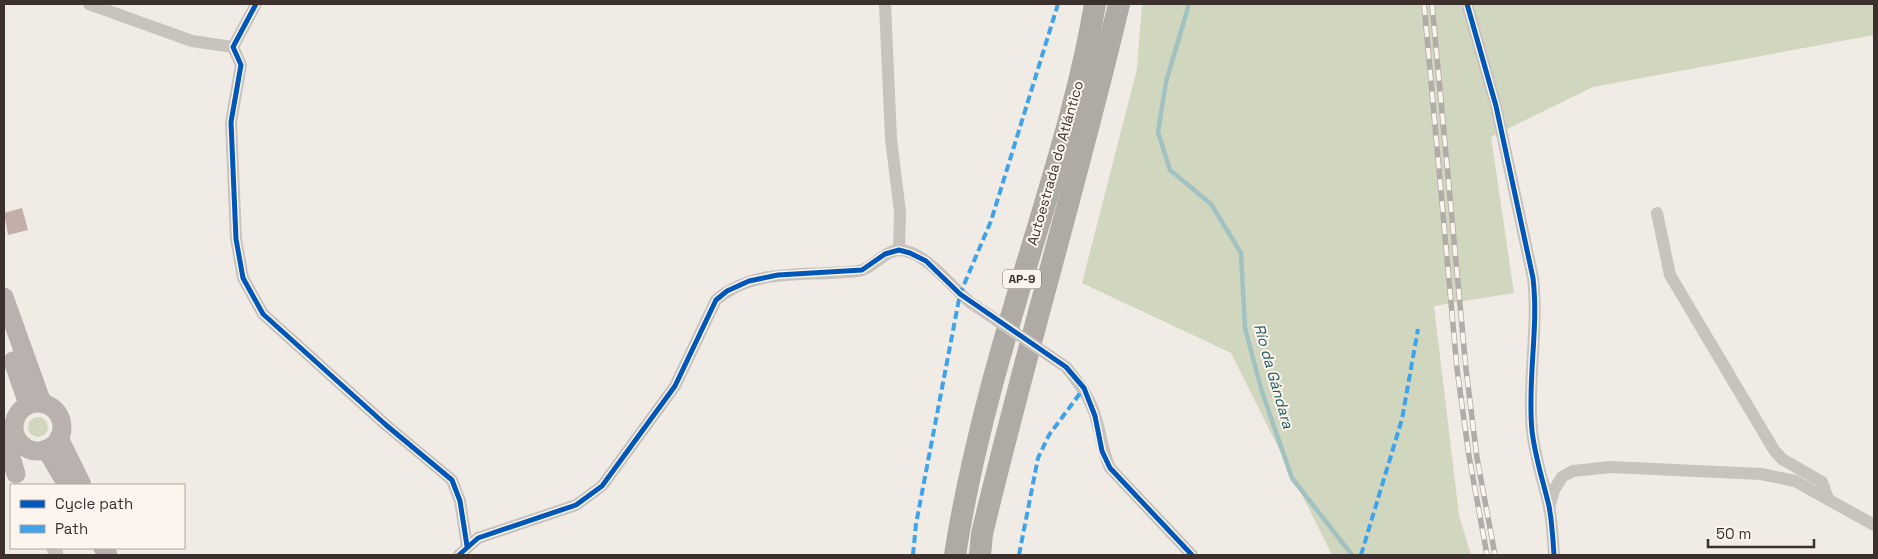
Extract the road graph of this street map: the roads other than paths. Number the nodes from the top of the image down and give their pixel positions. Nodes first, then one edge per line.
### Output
1 (89, 4) edge
2 (256, 4) edge
3 (886, 4) edge
4 (1095, 4) edge
5 (1119, 4) edge
6 (1467, 4) edge
7 (233, 47) junction
8 (1657, 213) dead end
9 (899, 250) junction
10 (4, 297) edge
11 (6, 337) edge
12 (31, 405) junction
13 (14, 434) junction
14 (46, 446) junction
15 (18, 480) edge
16 (66, 484) edge
17 (81, 484) edge
18 (1828, 499) junction
19 (1549, 508) junction
20 (1874, 525) edge
21 (463, 551) edge
22 (955, 555) edge
23 (980, 555) edge
24 (1192, 555) edge
25 (1554, 555) edge

1 - 7 street
2 - 7 street
3 - 9 street
4 - 22 highway, Autoestrada do Atlántico / AP-9
5 - 23 highway, Autoestrada do Atlántico / AP-9
6 - 19 street
7 - 21 street
8 - 18 street
9 - 21 street
9 - 24 street, bridge
10 - 12 main road
11 - 12 main road
12 - 13 main road
12 - 14 main road
13 - 14 main road
13 - 15 main road
14 - 15 main road
14 - 16 main road
14 - 17 main road
18 - 19 street
18 - 20 street
19 - 25 street

